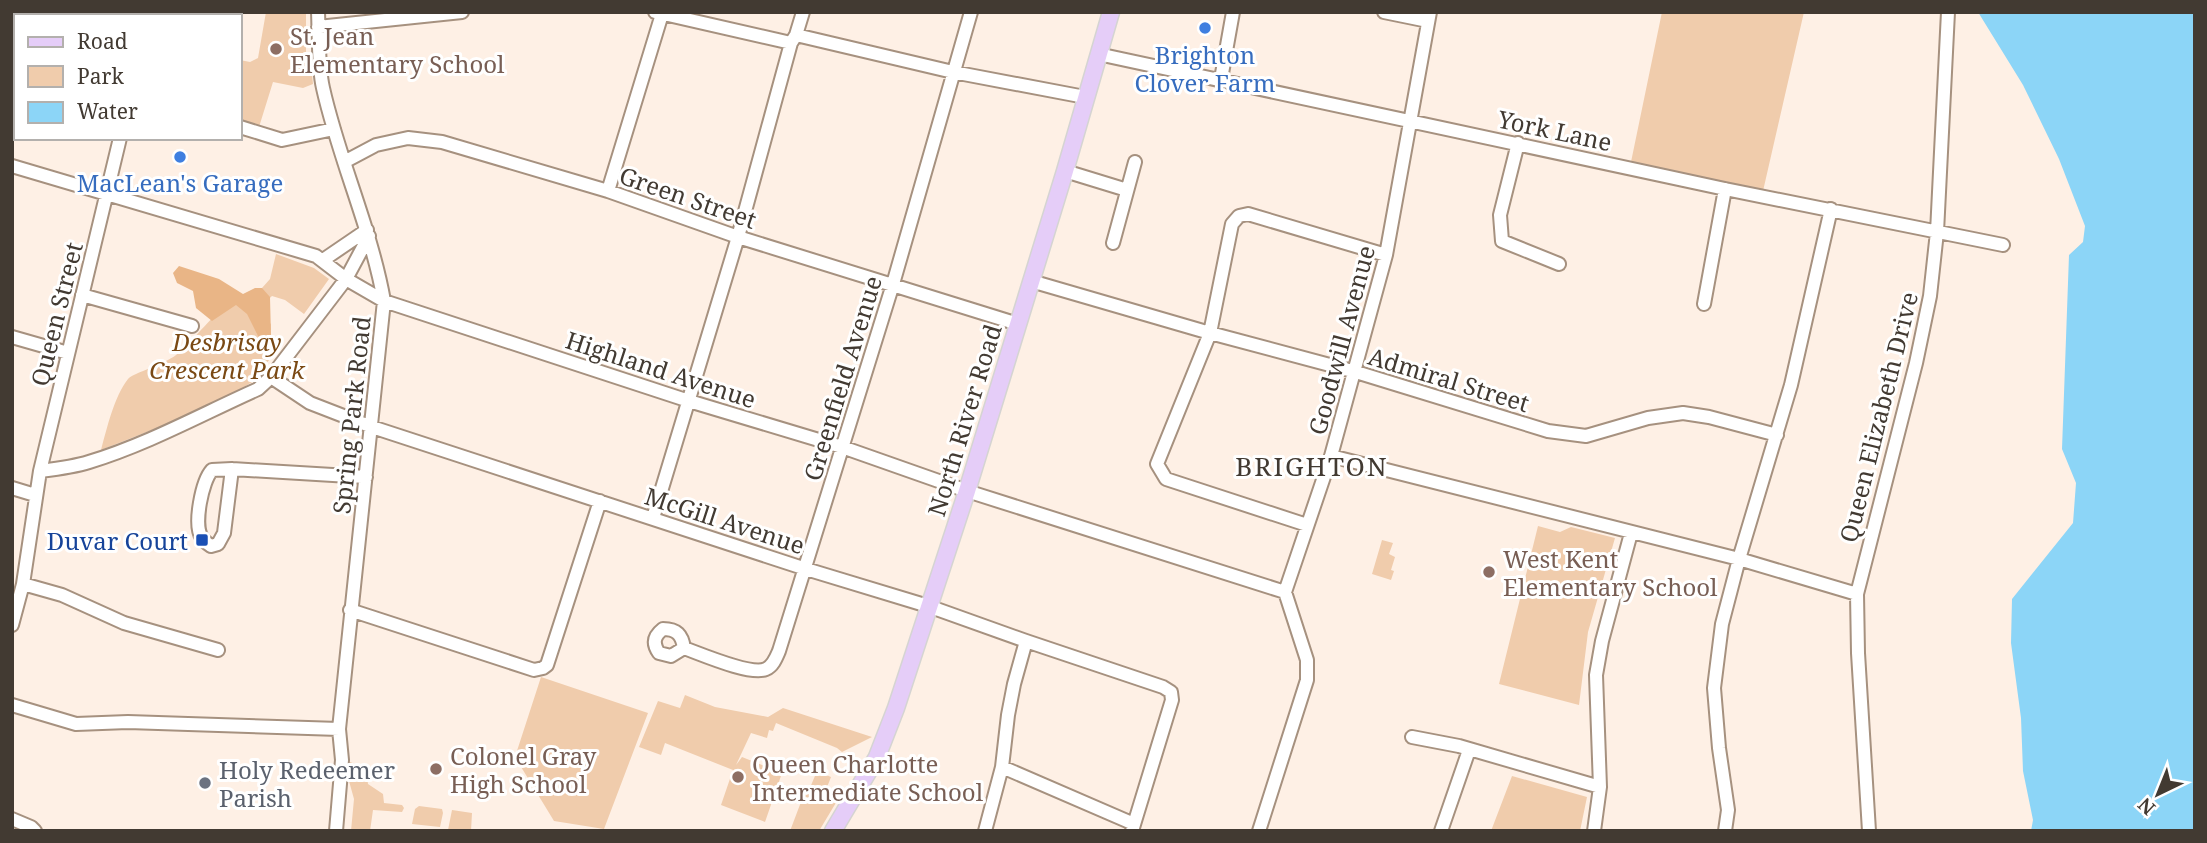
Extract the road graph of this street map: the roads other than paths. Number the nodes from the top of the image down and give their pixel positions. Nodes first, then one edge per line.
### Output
1 (318, 12) edge
2 (462, 12) edge
3 (803, 12) edge
4 (971, 12) edge
5 (1111, 12) edge
6 (1233, 12) edge
7 (1384, 12) edge
8 (1948, 12) edge
9 (658, 13) edge
10 (401, 15) edge
11 (1429, 17) edge
12 (318, 27) junction
13 (793, 39) junction
14 (1098, 54) junction
15 (953, 72) junction
16 (1220, 79) junction
17 (1085, 97) junction
18 (1410, 120) junction
19 (242, 128) edge
20 (334, 129) junction
21 (120, 140) edge
22 (1518, 143) junction
23 (344, 162) junction
24 (1135, 162) dead end
25 (13, 167) edge
26 (1066, 170) junction
27 (1725, 188) junction
28 (1127, 190) junction
29 (608, 191) junction
30 (107, 195) junction
31 (1830, 209) junction
32 (1937, 232) junction
33 (368, 233) junction
34 (738, 237) junction
35 (1113, 243) dead end
36 (2003, 245) dead end
37 (1386, 255) junction
38 (323, 260) junction
39 (1559, 264) dead end
40 (346, 279) junction
41 (1031, 281) junction
42 (892, 284) junction
43 (82, 295) junction
44 (384, 302) junction
45 (1703, 304) dead end
46 (1018, 324) junction
47 (192, 326) dead end
48 (1210, 333) junction
49 (12, 337) edge
50 (68, 353) junction
51 (1356, 372) junction
52 (271, 377) junction
53 (689, 401) junction
54 (372, 427) junction
55 (1777, 435) junction
56 (842, 447) junction
57 (1331, 456) junction
58 (232, 469) junction
59 (40, 471) junction
60 (366, 477) junction
61 (12, 488) edge
62 (967, 491) junction
63 (36, 495) junction
64 (600, 501) junction
65 (653, 519) junction
66 (1307, 525) junction
67 (1631, 533) junction
68 (1739, 559) junction
69 (806, 569) junction
70 (23, 584) junction
71 (1285, 592) junction
72 (1857, 594) junction
73 (928, 606) junction
74 (350, 610) junction
75 (12, 625) edge
76 (1026, 641) junction
77 (684, 648) dead end
78 (218, 650) dead end
79 (12, 705) edge
80 (339, 729) junction
81 (1412, 737) dead end
82 (1469, 750) junction
83 (1002, 767) junction
84 (1600, 787) junction
85 (12, 819) edge
86 (1133, 827) edge
87 (35, 831) edge
88 (336, 831) edge
89 (833, 831) edge
90 (985, 831) edge
91 (1259, 831) edge
92 (1441, 831) edge
93 (1594, 831) edge
94 (1725, 831) edge
95 (1869, 831) edge

1 - 12 street, Spring Park Road
2 - 10 street
3 - 13 street
4 - 15 street, Greenfield Avenue
5 - 14 main road, North River Road
6 - 16 street
7 - 11 street
8 - 32 street, Queen Elizabeth Drive
9 - 13 street
9 - 29 street
10 - 12 street
11 - 18 street, Goodwill Avenue
12 - 20 street, Spring Park Road
13 - 15 street
13 - 34 street
14 - 16 street, York Lane
14 - 17 main road, North River Road
15 - 17 street
15 - 42 street, Greenfield Avenue
16 - 18 street, York Lane
17 - 26 main road, North River Road
18 - 22 street, York Lane
18 - 37 street, Goodwill Avenue
19 - 20 street
20 - 23 street, Spring Park Road
21 - 30 street, Queen Street
22 - 27 street, York Lane
22 - 39 street
23 - 29 street, Green Street
23 - 33 street, Spring Park Road
24 - 28 street
25 - 30 street
26 - 28 street
26 - 41 main road, North River Road
27 - 31 street, York Lane
27 - 45 street
28 - 35 street
29 - 34 street, Green Street
30 - 38 street
30 - 43 street, Queen Street
31 - 32 street, York Lane
31 - 55 street
32 - 36 street, York Lane
32 - 72 street, Queen Elizabeth Drive
33 - 38 street
33 - 40 street
33 - 44 street, Spring Park Road
34 - 42 street, Green Street
34 - 53 street
37 - 48 street
37 - 51 street, Goodwill Avenue
38 - 40 street, Highland Avenue
40 - 44 street, Highland Avenue
40 - 52 street
41 - 46 main road, North River Road
41 - 48 street, Admiral Street
42 - 46 street, Green Street
42 - 56 street, Greenfield Avenue
43 - 47 street
43 - 50 street, Queen Street
44 - 53 street, Highland Avenue
44 - 54 street, Spring Park Road
46 - 62 main road, North River Road
48 - 51 street, Admiral Street
48 - 66 street
49 - 50 street
50 - 59 street, Queen Street
51 - 55 street, Admiral Street
51 - 57 street, Goodwill Avenue
52 - 54 street, McGill Avenue
52 - 59 street
53 - 56 street, Highland Avenue
53 - 65 street
54 - 60 street, Spring Park Road
54 - 64 street, McGill Avenue
55 - 68 street
56 - 62 street, Highland Avenue
56 - 69 street, Greenfield Avenue
57 - 66 street, Goodwill Avenue
57 - 67 street
58 - 58 street
58 - 60 street
59 - 63 street, Queen Street
60 - 74 street, Spring Park Road
61 - 63 street
62 - 71 street, Highland Avenue
62 - 73 main road, North River Road
63 - 70 street, Queen Street
64 - 65 street, McGill Avenue
64 - 74 street
65 - 69 street, McGill Avenue
66 - 71 street, Goodwill Avenue
67 - 68 street
67 - 84 street
68 - 72 street
68 - 94 street
69 - 73 street, McGill Avenue
69 - 77 street, Greenfield Avenue
70 - 75 street, Queen Street
70 - 78 street
71 - 91 street
72 - 95 street, Queen Elizabeth Drive
73 - 76 street, McGill Avenue
73 - 89 main road, North River Road
74 - 80 street, Spring Park Road
76 - 83 street
76 - 86 street, McGill Avenue
79 - 80 street
80 - 88 street, Spring Park Road
81 - 82 street
82 - 84 street
82 - 92 street
83 - 86 street
83 - 90 street
84 - 93 street
85 - 87 street

